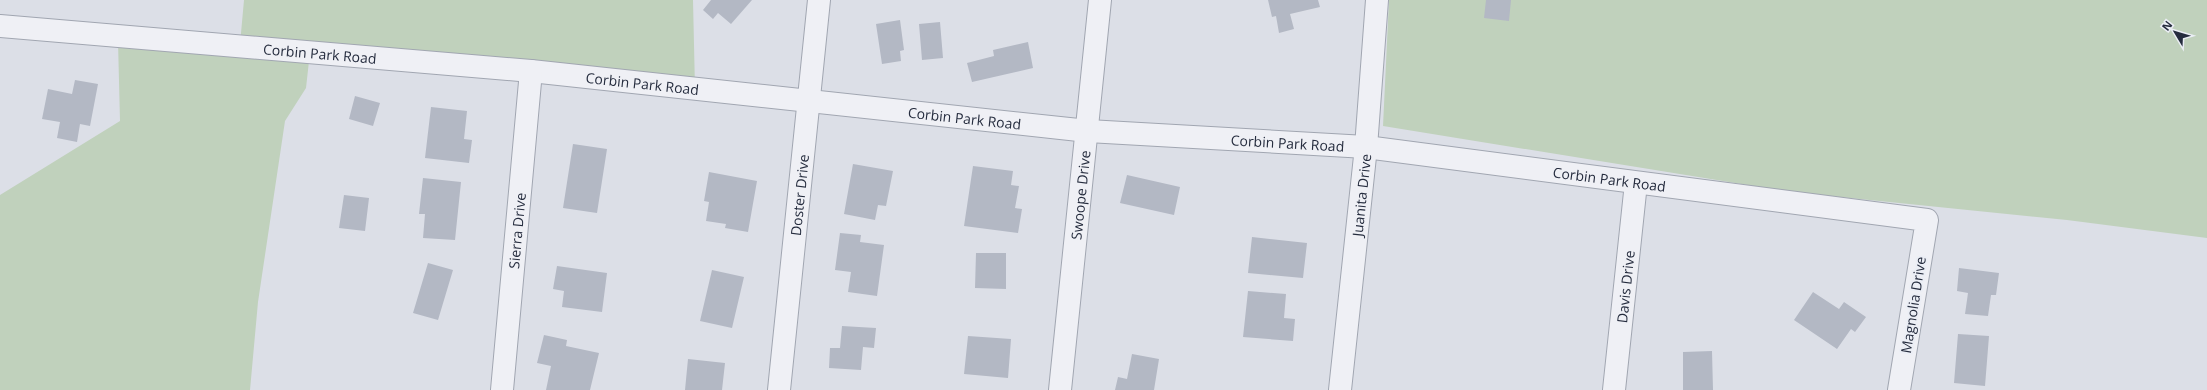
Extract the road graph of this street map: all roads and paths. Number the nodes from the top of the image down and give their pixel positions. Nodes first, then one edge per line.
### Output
1 (819, 0) edge
2 (1100, 0) edge
3 (1377, 0) edge
4 (0, 26) edge
5 (531, 71) junction
6 (810, 100) junction
7 (1088, 130) junction
8 (1366, 147) junction
9 (1636, 183) junction
10 (1927, 220) joint
11 (502, 390) edge
12 (779, 390) edge
13 (1060, 390) edge
14 (1340, 390) edge
15 (1614, 390) edge
16 (1899, 390) edge

1 - 6 street, Doster Drive
2 - 7 street, Swoope Drive
3 - 8 street, Juanita Drive
4 - 5 street, Corbin Park Road
5 - 6 street, Corbin Park Road
5 - 11 street, Sierra Drive
6 - 7 street, Corbin Park Road
6 - 12 street, Doster Drive
7 - 8 street, Corbin Park Road
7 - 13 street, Swoope Drive
8 - 9 street, Corbin Park Road
8 - 14 street, Juanita Drive
9 - 10 street, Corbin Park Road
9 - 15 street, Davis Drive
10 - 16 street, Magnolia Drive

